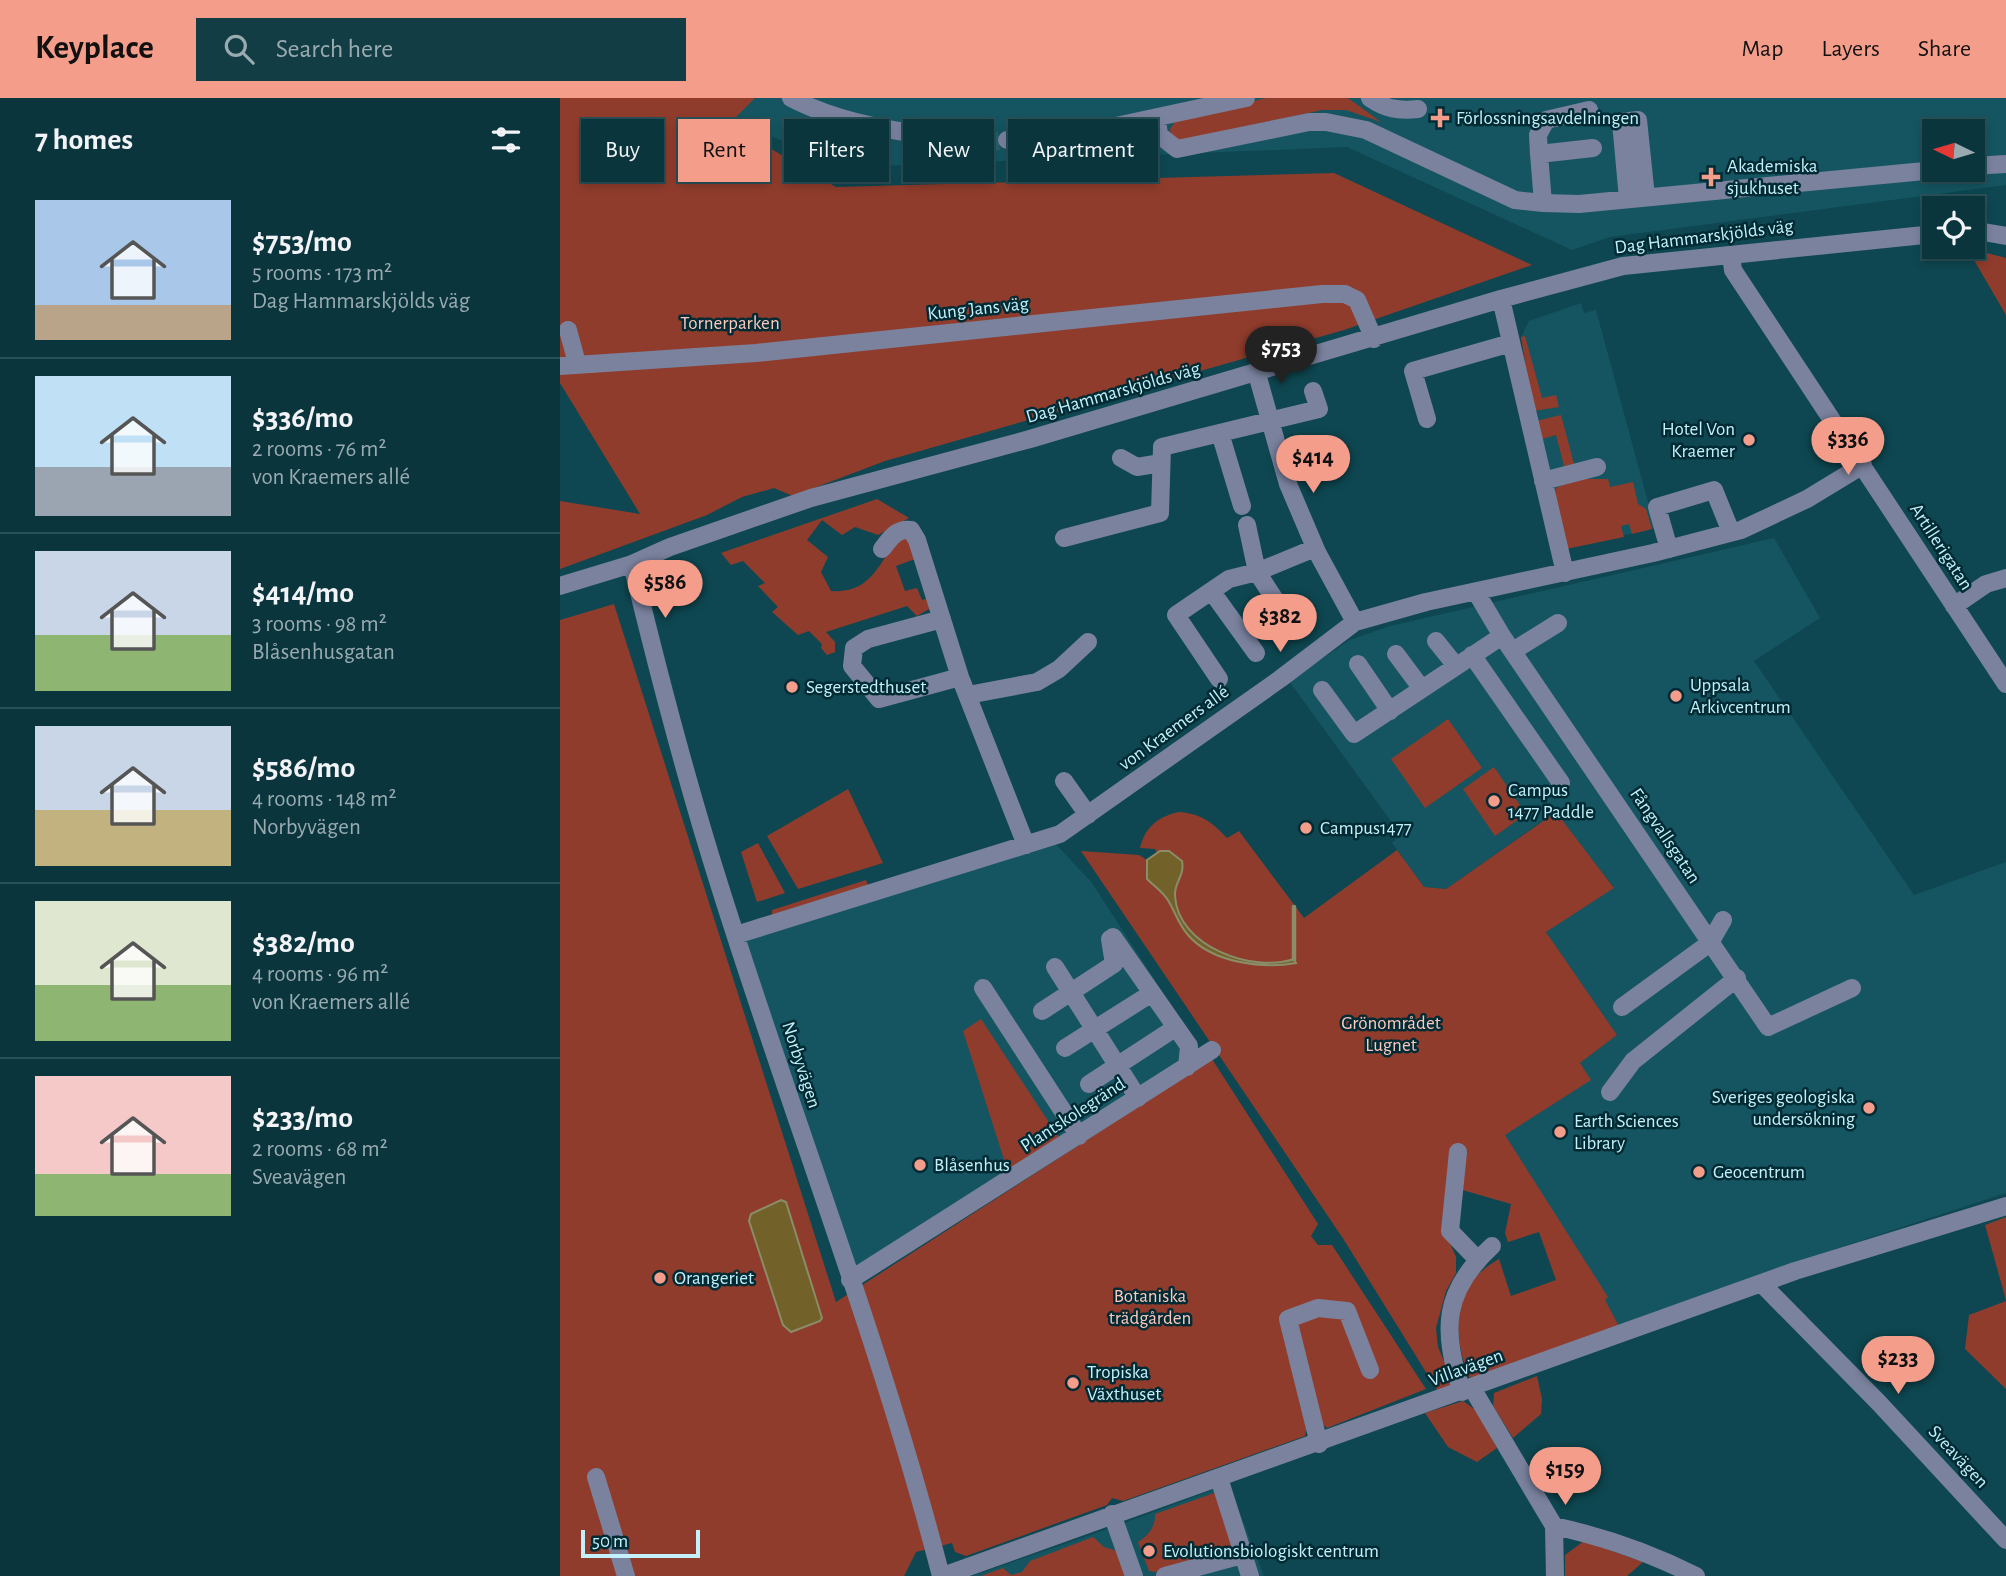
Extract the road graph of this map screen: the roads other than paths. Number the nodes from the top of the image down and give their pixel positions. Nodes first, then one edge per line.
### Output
1 (791, 98) edge
2 (1246, 98) edge
3 (1370, 98) edge
4 (1418, 109) dead end
5 (1589, 110) dead end
6 (1157, 118) junction
7 (903, 132) edge
8 (1007, 140) tunnel mouth
9 (1593, 148) dead end
10 (1539, 154) junction
11 (2006, 163) edge
12 (1985, 165) edge
13 (1922, 171) edge
14 (1543, 202) junction
15 (2006, 227) edge
16 (1922, 235) edge
17 (2006, 236) edge
18 (1731, 255) junction
19 (1501, 299) junction
20 (568, 330) dead end
21 (1374, 339) junction
22 (1511, 342) junction
23 (569, 365) edge
24 (1257, 374) junction
25 (1313, 391) dead end
26 (1427, 419) dead end
27 (1269, 421) junction
28 (1220, 433) junction
29 (1121, 458) dead end
30 (1161, 463) junction
31 (1863, 464) junction
32 (1597, 467) dead end
33 (1543, 481) junction
34 (1241, 506) dead end
35 (1247, 525) dead end
36 (1731, 532) junction
37 (1063, 538) dead end
38 (1315, 548) junction
39 (882, 549) dead end
40 (1669, 549) junction
41 (632, 564) junction
42 (1257, 572) junction
43 (1565, 573) junction
44 (2006, 578) edge
45 (560, 586) edge
46 (1212, 592) junction
47 (1476, 592) junction
48 (1954, 606) junction
49 (942, 619) junction
50 (1354, 622) junction
51 (1558, 623) dead end
52 (1292, 626) dead end
53 (1502, 636) junction
54 (1436, 641) dead end
55 (1088, 642) dead end
56 (1513, 651) junction
57 (1256, 653) dead end
58 (1396, 654) dead end
59 (1472, 655) junction
60 (1358, 664) dead end
61 (1456, 666) junction
62 (960, 677) junction
63 (1219, 678) dead end
64 (2006, 684) edge
65 (1422, 689) junction
66 (1322, 690) dead end
67 (968, 695) junction
68 (1390, 711) junction
69 (1064, 780) dead end
70 (1560, 783) dead end
71 (1088, 815) junction
72 (1026, 845) junction
73 (1723, 920) dead end
74 (736, 935) junction
75 (1711, 941) junction
76 (1055, 967) dead end
77 (1737, 978) junction
78 (983, 988) dead end
79 (1852, 988) dead end
80 (1071, 992) junction
81 (1152, 993) junction
82 (1622, 1007) dead end
83 (1042, 1011) dead end
84 (1175, 1028) junction
85 (1095, 1029) junction
86 (1065, 1048) dead end
87 (1212, 1050) dead end
88 (1118, 1065) junction
89 (1187, 1067) junction
90 (1089, 1084) dead end
91 (1610, 1092) dead end
92 (1139, 1098) junction
93 (1079, 1136) junction
94 (1458, 1152) dead end
95 (2006, 1206) edge
96 (1492, 1246) dead end
97 (1477, 1259) junction
98 (850, 1280) junction
99 (1762, 1283) junction
100 (1370, 1370) dead end
101 (1467, 1390) junction
102 (1319, 1444) junction
103 (596, 1477) dead end
104 (1219, 1478) junction
105 (1112, 1514) junction
106 (1554, 1526) junction
107 (2006, 1540) edge
108 (1242, 1555) junction
109 (626, 1576) edge
110 (942, 1576) edge
111 (1134, 1576) edge
112 (1165, 1576) edge
113 (1250, 1576) edge
114 (1555, 1576) edge
115 (1696, 1576) edge

1 - 7 street
2 - 6 street
3 - 4 street
5 - 10 street
6 - 8 street
6 - 14 street
9 - 10 street
10 - 14 street
11 - 12 street
13 - 14 street
15 - 17 street
16 - 18 street, Dag Hammarskjölds väg
18 - 19 street, Dag Hammarskjölds väg
18 - 31 street, Artillerigatan
19 - 21 street, Dag Hammarskjölds väg
19 - 22 street
20 - 23 street
21 - 23 street, Kung Jans väg
21 - 24 street, Dag Hammarskjölds väg
22 - 26 street
22 - 33 street
24 - 27 street
24 - 41 street, Dag Hammarskjölds väg
25 - 27 street
27 - 28 street
27 - 38 street
28 - 30 street
28 - 34 street
29 - 30 street
30 - 37 street
31 - 36 street, von Kraemers allé
31 - 48 street, Artillerigatan
32 - 33 street
33 - 43 street
35 - 42 street
36 - 40 street, von Kraemers allé
36 - 40 street
38 - 42 street
38 - 50 street
39 - 49 street
40 - 43 street, von Kraemers allé
41 - 45 street, Dag Hammarskjölds väg
41 - 74 street, Norbyvägen
42 - 46 street
42 - 52 street
43 - 47 street, von Kraemers allé
44 - 48 street
46 - 57 street
46 - 63 street
47 - 50 street, von Kraemers allé
47 - 53 street, Fångvallsgatan
48 - 64 street, Artillerigatan
49 - 62 street
49 - 62 street
50 - 71 street, von Kraemers allé
51 - 56 street
53 - 56 street, Fångvallsgatan
53 - 59 street
54 - 61 street
55 - 67 street
56 - 75 street, Fångvallsgatan
58 - 65 street
59 - 61 street
59 - 70 street
60 - 68 street
61 - 65 street
62 - 67 street
65 - 68 street
66 - 68 street
67 - 72 street
69 - 71 street
71 - 72 street, von Kraemers allé
72 - 74 street, von Kraemers allé
73 - 75 street
74 - 98 street, Norbyvägen
75 - 77 street, Fångvallsgatan
75 - 82 street
76 - 80 street
77 - 79 street, Fångvallsgatan
77 - 91 street
78 - 93 street
80 - 81 street
80 - 83 street
80 - 85 street
81 - 84 street
81 - 85 street
84 - 88 street
84 - 89 street
85 - 86 street
85 - 88 street
87 - 89 street, Plantskolegränd
88 - 90 street
88 - 92 street
89 - 92 street, Plantskolegränd
92 - 93 street, Plantskolegränd
93 - 98 street, Plantskolegränd
94 - 97 street
95 - 99 street, Villavägen
96 - 97 street
97 - 101 street
98 - 110 street, Norbyvägen
99 - 101 street, Villavägen
99 - 107 street, Sveavägen
100 - 102 street
101 - 102 street, Villavägen
101 - 106 street
102 - 104 street, Villavägen
103 - 109 street
104 - 105 street, Villavägen
104 - 108 street
105 - 110 street, Villavägen
105 - 111 street
106 - 114 street
106 - 115 street
108 - 112 street
108 - 113 street

